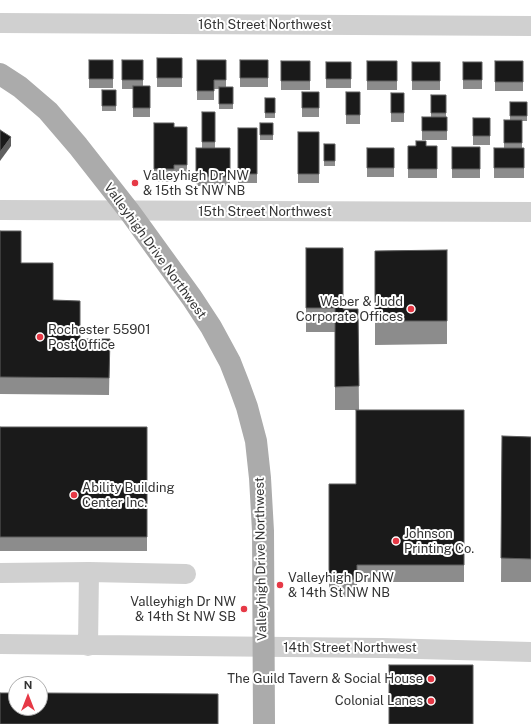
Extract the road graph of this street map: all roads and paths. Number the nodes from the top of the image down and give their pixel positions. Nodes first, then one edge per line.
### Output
1 (0, 23) edge
2 (531, 26) edge
3 (0, 74) edge
4 (0, 210) edge
5 (129, 211) junction
6 (531, 212) edge
7 (88, 572) junction
8 (0, 574) edge
9 (186, 574) dead end
10 (0, 644) edge
11 (88, 646) junction
12 (263, 648) junction
13 (531, 652) edge
14 (264, 724) edge

1 - 2 street, 16th Street Northwest
3 - 5 main road, Valleyhigh Drive Northwest
4 - 5 street, 15th Street Northwest
5 - 6 street, 15th Street Northwest
5 - 12 main road, Valleyhigh Drive Northwest
7 - 8 street
7 - 9 street
7 - 11 street
10 - 11 street, 14th Street Northwest
11 - 12 street, 14th Street Northwest
12 - 13 street, 14th Street Northwest
12 - 14 main road, Valleyhigh Drive Northwest

